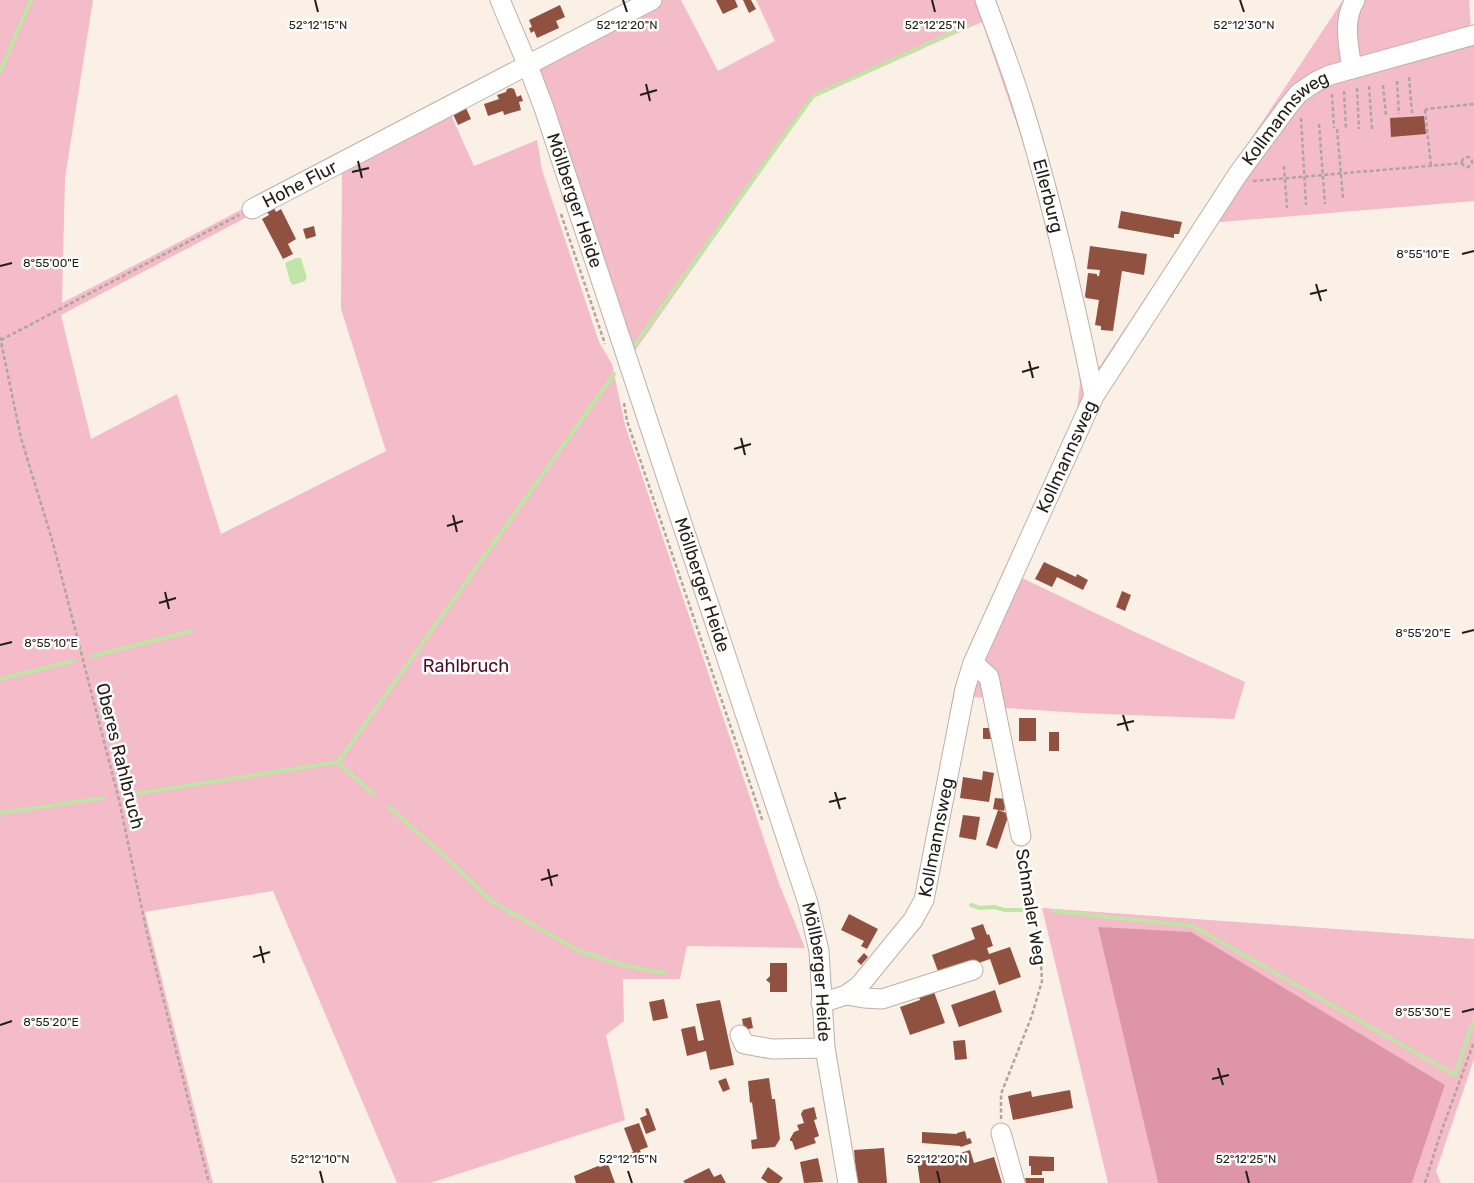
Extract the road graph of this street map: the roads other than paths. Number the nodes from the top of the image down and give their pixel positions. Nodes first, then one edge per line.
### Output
1 (500, 0) edge
2 (652, 0) edge
3 (985, 0) edge
4 (1354, 0) edge
5 (1474, 35) edge
6 (528, 66) junction
7 (1352, 69) junction
8 (252, 209) road end
9 (1094, 396) junction
10 (973, 663) junction
11 (1020, 836) road end
12 (973, 970) dead end
13 (846, 995) junction
14 (821, 1003) junction
15 (740, 1035) dead end
16 (825, 1048) junction
17 (1001, 1133) road end
18 (848, 1183) edge
19 (1016, 1183) edge

1 - 6 street, Möllberger Heide
2 - 6 street, Hohe Flur
3 - 9 street, Ellerburg
4 - 7 street
5 - 7 street, Kollmannsweg
6 - 8 street, Hohe Flur
6 - 14 street, Möllberger Heide
7 - 9 street, Kollmannsweg
9 - 10 street, Kollmannsweg
10 - 11 street, Schmaler Weg
10 - 13 street, Kollmannsweg
12 - 13 street
13 - 14 street, Kollmannsweg
14 - 16 street, Möllberger Heide
15 - 16 street
16 - 18 street, Möllberger Heide
17 - 19 street

